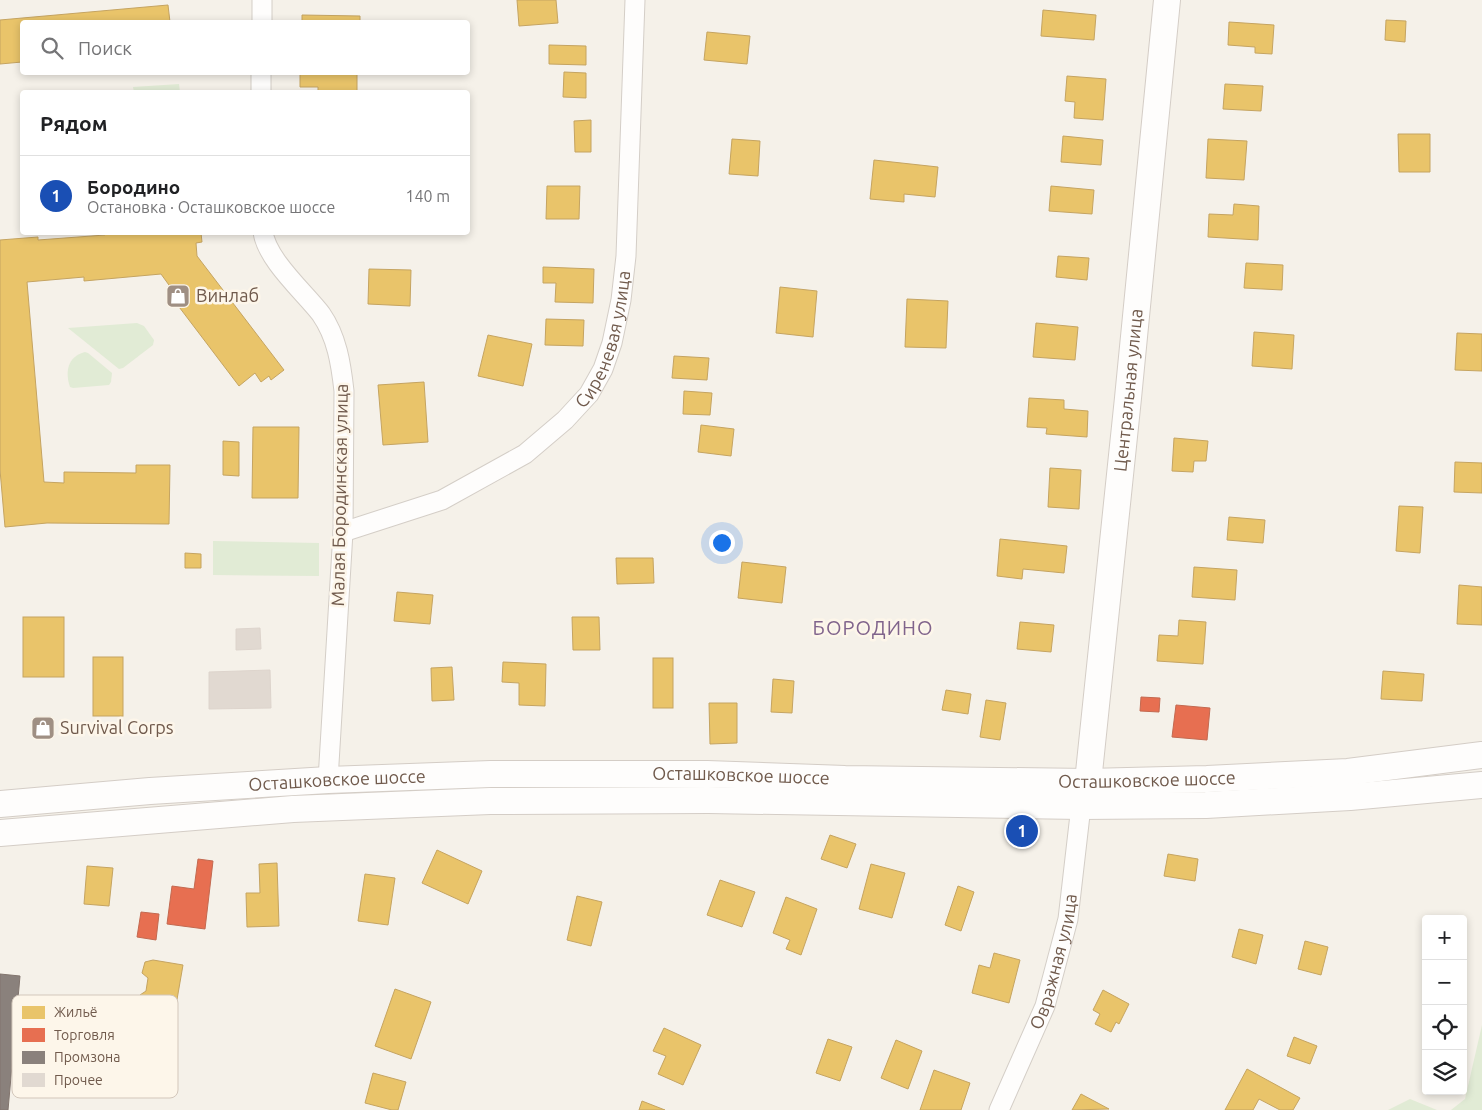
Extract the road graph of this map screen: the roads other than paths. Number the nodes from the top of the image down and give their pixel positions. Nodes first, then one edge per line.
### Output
1 (262, 0) edge
2 (635, 0) edge
3 (1168, 0) edge
4 (262, 20) edge
5 (262, 75) edge
6 (261, 90) edge
7 (264, 235) edge
8 (343, 532) junction
9 (1482, 755) edge
10 (328, 780) junction
11 (1482, 785) edge
12 (1085, 794) junction
13 (0, 804) edge
14 (0, 834) edge
15 (999, 1110) edge

1 - 4 street
2 - 8 street, Сиреневая улица
3 - 12 main road, Центральная улица
5 - 6 street
7 - 8 street, Малая Бородинская улица
8 - 10 street, Малая Бородинская улица
9 - 12 main road, Осташковское шоссе
10 - 12 main road, Осташковское шоссе
10 - 13 main road, Осташковское шоссе
11 - 12 main road, Осташковское шоссе
12 - 14 main road, Осташковское шоссе
12 - 15 street, Овражная улица

